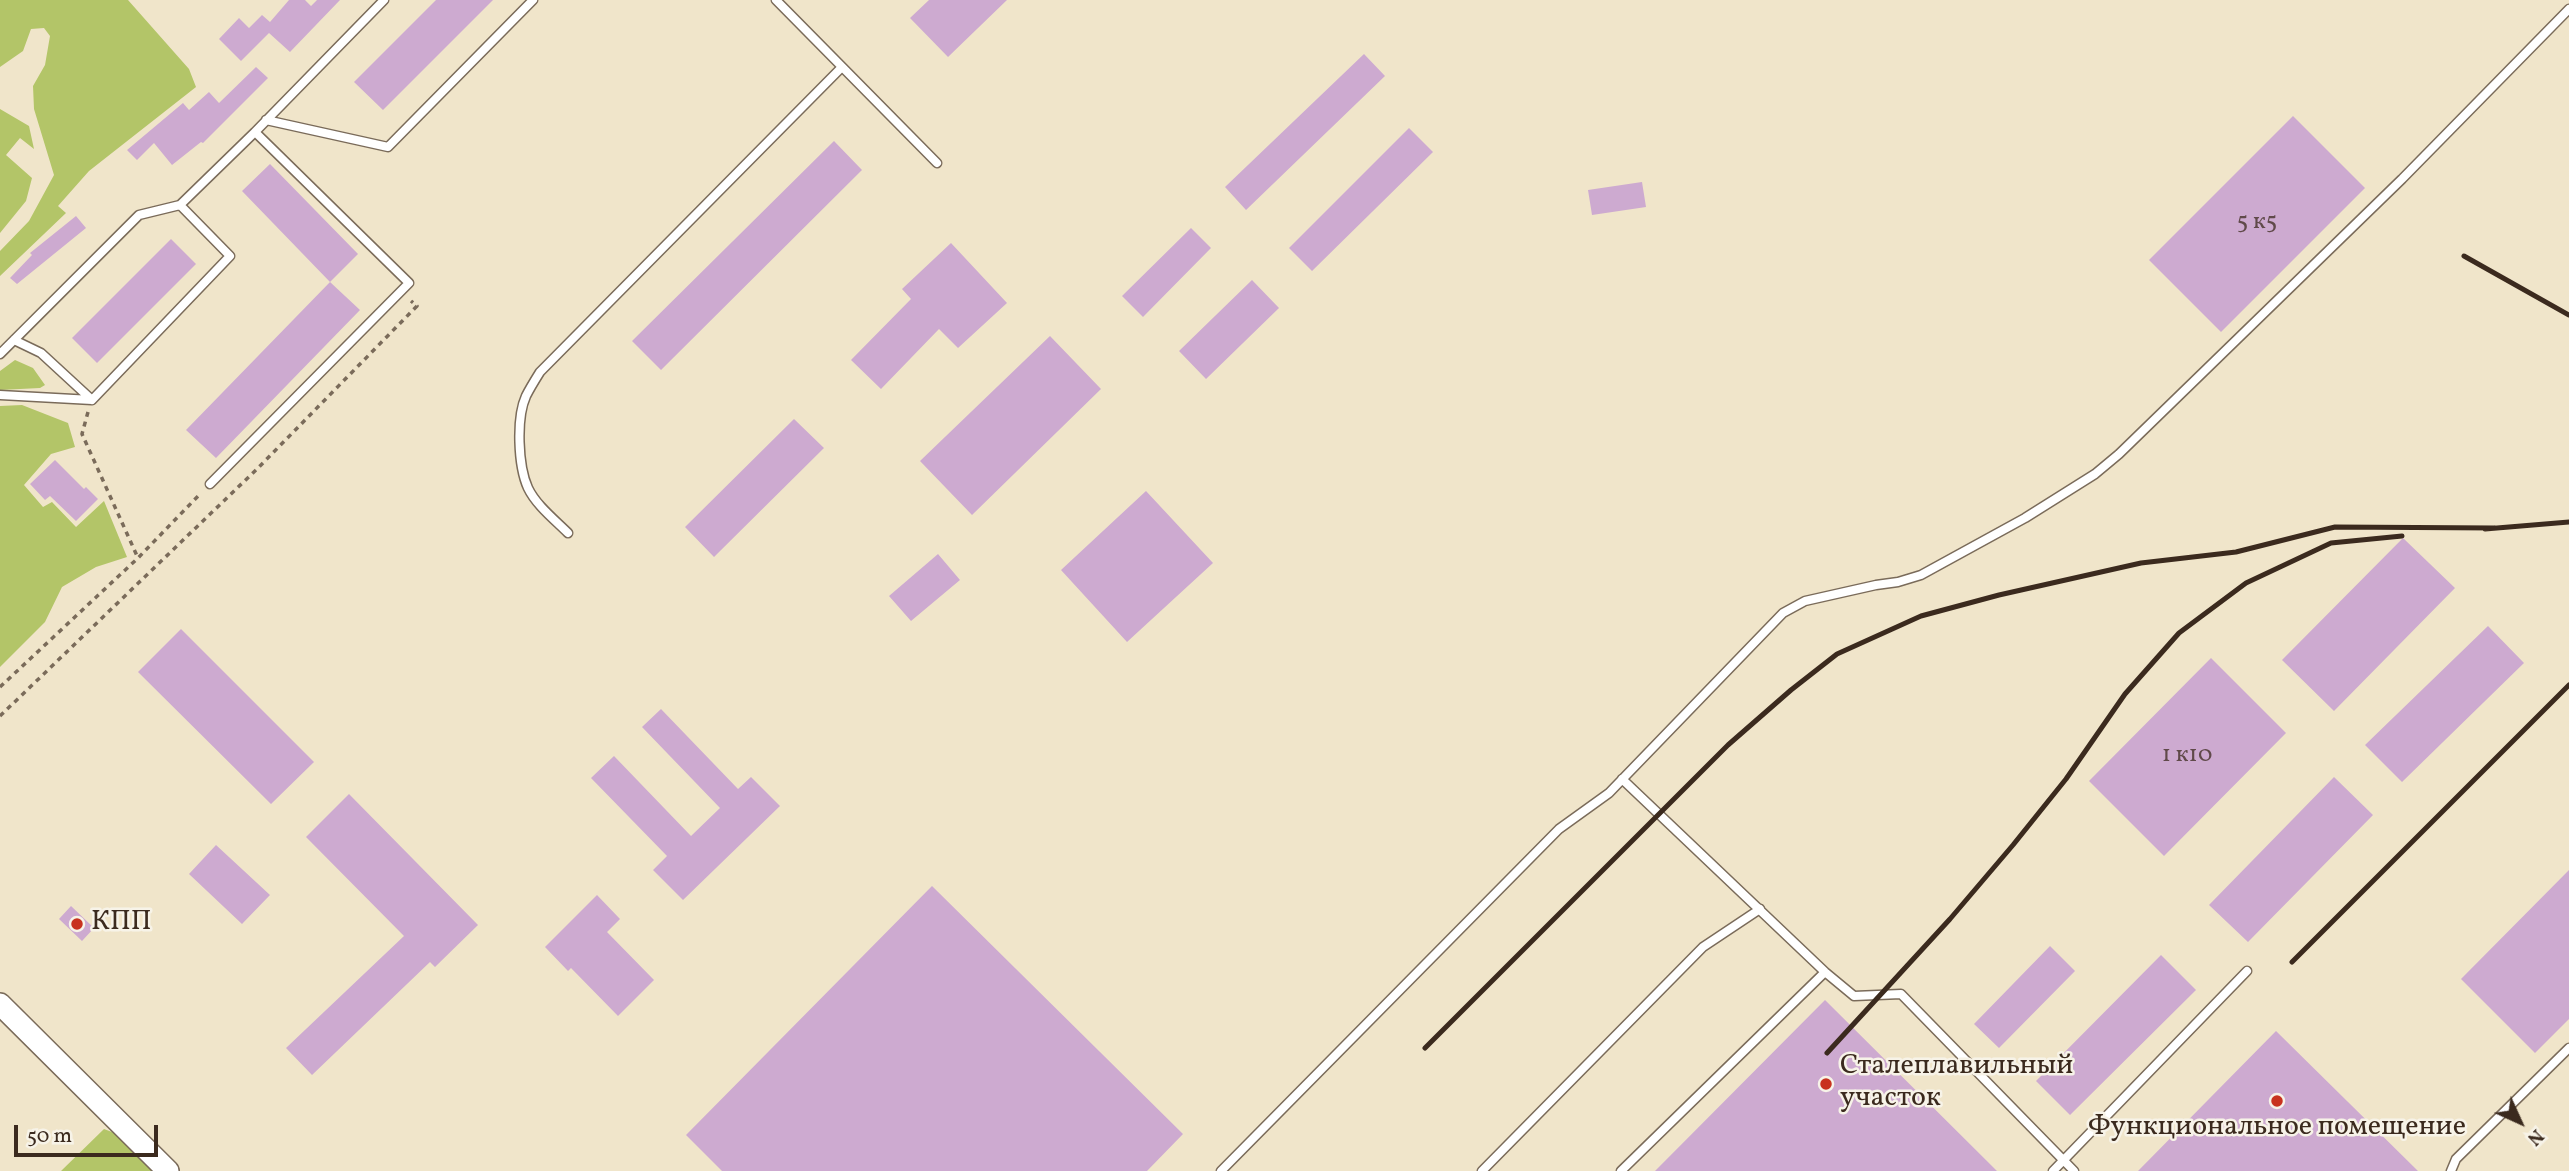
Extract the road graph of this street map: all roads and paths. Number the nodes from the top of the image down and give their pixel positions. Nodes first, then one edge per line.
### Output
1 (384, 0) edge
2 (533, 0) edge
3 (776, 0) edge
4 (2569, 9) edge
5 (842, 67) junction
6 (266, 120) junction
7 (255, 132) junction
8 (937, 163) dead end
9 (180, 205) junction
10 (401, 290) junction
11 (14, 340) junction
12 (0, 354) edge
13 (0, 395) edge
14 (92, 400) junction
15 (210, 484) joint
16 (568, 533) dead end
17 (138, 558) junction
18 (0, 687) edge
19 (0, 716) edge
20 (1622, 779) junction
21 (1760, 909) junction
22 (2247, 971) dead end
23 (1825, 972) junction
24 (0, 1004) edge
25 (2569, 1048) edge
26 (2063, 1160) junction
27 (168, 1171) edge
28 (1221, 1171) edge
29 (1482, 1171) edge
30 (1621, 1171) edge
31 (2053, 1171) edge
32 (2074, 1171) edge
33 (2451, 1171) edge

1 - 6 lane
2 - 6 lane
3 - 5 lane
4 - 20 lane
5 - 8 lane
5 - 16 lane
6 - 7 lane
7 - 9 lane
7 - 10 lane
9 - 11 lane
9 - 14 lane
10 - 15 lane
10 - 19 path
11 - 12 lane
11 - 14 lane
13 - 14 lane
14 - 17 path
15 - 17 path
17 - 18 path
20 - 21 lane
20 - 28 lane
21 - 23 lane
21 - 29 lane
22 - 26 lane
23 - 26 lane
23 - 30 lane
24 - 27 street
25 - 33 lane
26 - 31 lane
26 - 32 lane

